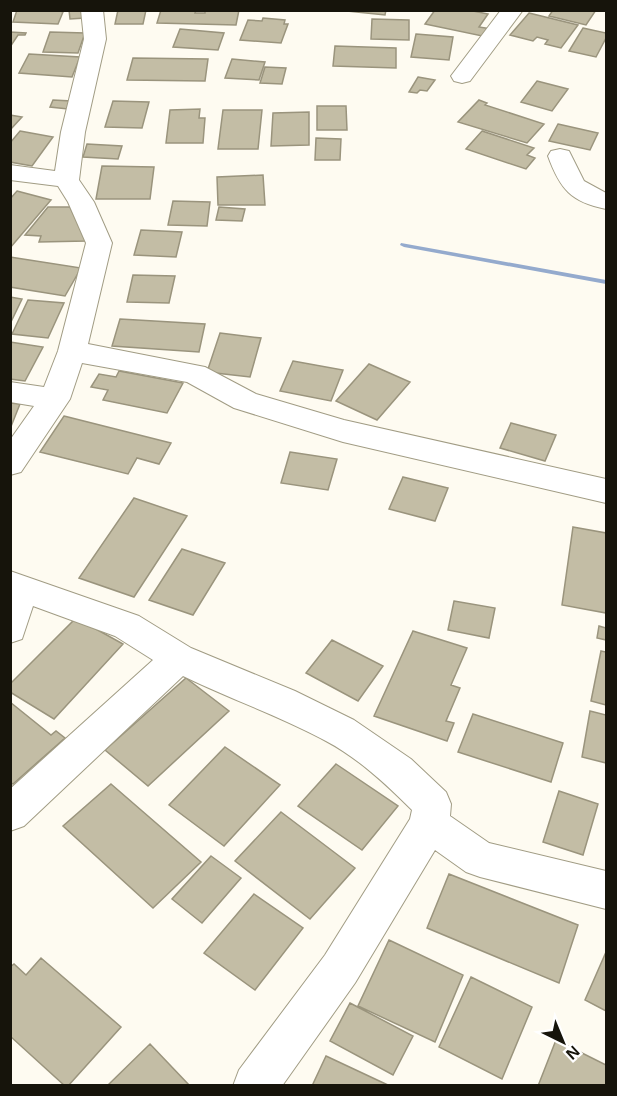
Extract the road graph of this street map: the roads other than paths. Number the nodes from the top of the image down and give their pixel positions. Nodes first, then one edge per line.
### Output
1 (92, 10) edge
2 (513, 10) edge
3 (462, 76) dead end
4 (561, 156) dead end
5 (10, 172) edge
6 (66, 180) junction
7 (606, 201) edge
8 (72, 351) junction
9 (10, 392) edge
10 (55, 399) junction
11 (10, 464) edge
12 (606, 491) edge
13 (16, 586) edge
14 (10, 629) edge
15 (179, 658) junction
16 (10, 814) edge
17 (429, 824) junction
18 (606, 890) edge
19 (255, 1086) edge

1 - 6 street
2 - 3 street
4 - 7 street
5 - 6 street
6 - 8 street
8 - 10 street
8 - 12 street
9 - 10 street
10 - 11 street
13 - 14 street
13 - 15 street
15 - 16 street
15 - 17 street
17 - 18 street
17 - 19 street

